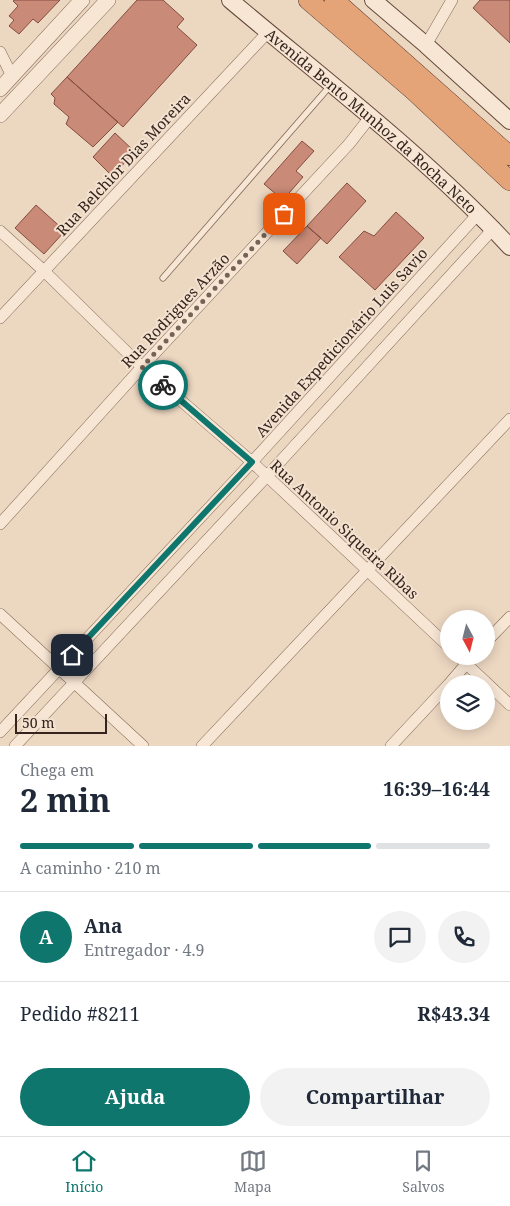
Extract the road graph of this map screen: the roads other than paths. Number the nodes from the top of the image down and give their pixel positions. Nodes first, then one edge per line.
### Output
1 (82, 0) edge
2 (108, 0) edge
3 (230, 0) edge
4 (308, 0) edge
5 (334, 0) edge
6 (373, 0) edge
7 (452, 0) edge
8 (268, 32) junction
9 (426, 45) junction
10 (0, 52) edge
11 (12, 76) junction
12 (332, 84) junction
13 (0, 89) edge
14 (0, 115) edge
15 (371, 116) junction
16 (510, 121) edge
17 (510, 156) edge
18 (510, 180) edge
19 (478, 214) junction
20 (493, 228) junction
21 (0, 231) edge
22 (510, 247) edge
23 (44, 271) junction
24 (163, 278) dead end
25 (0, 318) edge
26 (142, 367) junction
27 (510, 419) edge
28 (252, 462) junction
29 (267, 476) junction
30 (0, 524) edge
31 (368, 570) junction
32 (0, 614) edge
33 (510, 617) edge
34 (495, 633) edge
35 (440, 638) edge
36 (472, 665) edge
37 (59, 669) junction
38 (74, 683) junction
39 (440, 694) edge
40 (510, 705) edge
41 (0, 732) edge
42 (15, 746) edge
43 (143, 746) edge
44 (202, 746) edge
45 (391, 746) edge

1 - 11 street
2 - 14 street
3 - 8 main road, Avenida Bento Munhoz da Rocha Neto
4 - 18 highway
5 - 17 highway
6 - 9 main road
7 - 9 street
8 - 12 main road, Avenida Bento Munhoz da Rocha Neto
8 - 23 street, Rua Belchior Dias Moreira
9 - 16 main road
10 - 11 street
11 - 13 street
12 - 15 main road, Avenida Bento Munhoz da Rocha Neto
12 - 24 lane
15 - 19 main road, Avenida Bento Munhoz da Rocha Neto
15 - 26 street, Rua Rodrigues Arzão
19 - 20 main road, Avenida Bento Munhoz da Rocha Neto
19 - 28 street, Avenida Expedicionário Luis Savio
20 - 22 main road, Avenida Bento Munhoz da Rocha Neto
20 - 29 street
21 - 23 street, Rua Antonio Siqueira Ribas
23 - 25 street, Rua Belchior Dias Moreira
23 - 26 street, Rua Antonio Siqueira Ribas
26 - 28 street, Rua Antonio Siqueira Ribas
26 - 30 street, Rua Rodrigues Arzão
27 - 31 street
28 - 29 street, Rua Antonio Siqueira Ribas
28 - 37 street, Avenida Expedicionário Luis Savio
29 - 31 street, Rua Antonio Siqueira Ribas
29 - 38 street
31 - 35 street, Rua Antonio Siqueira Ribas
31 - 44 street
32 - 37 street
33 - 34 street
36 - 40 street
37 - 38 street
37 - 41 street, Avenida Expedicionário Luis Savio
38 - 42 street
38 - 43 street
39 - 45 street

